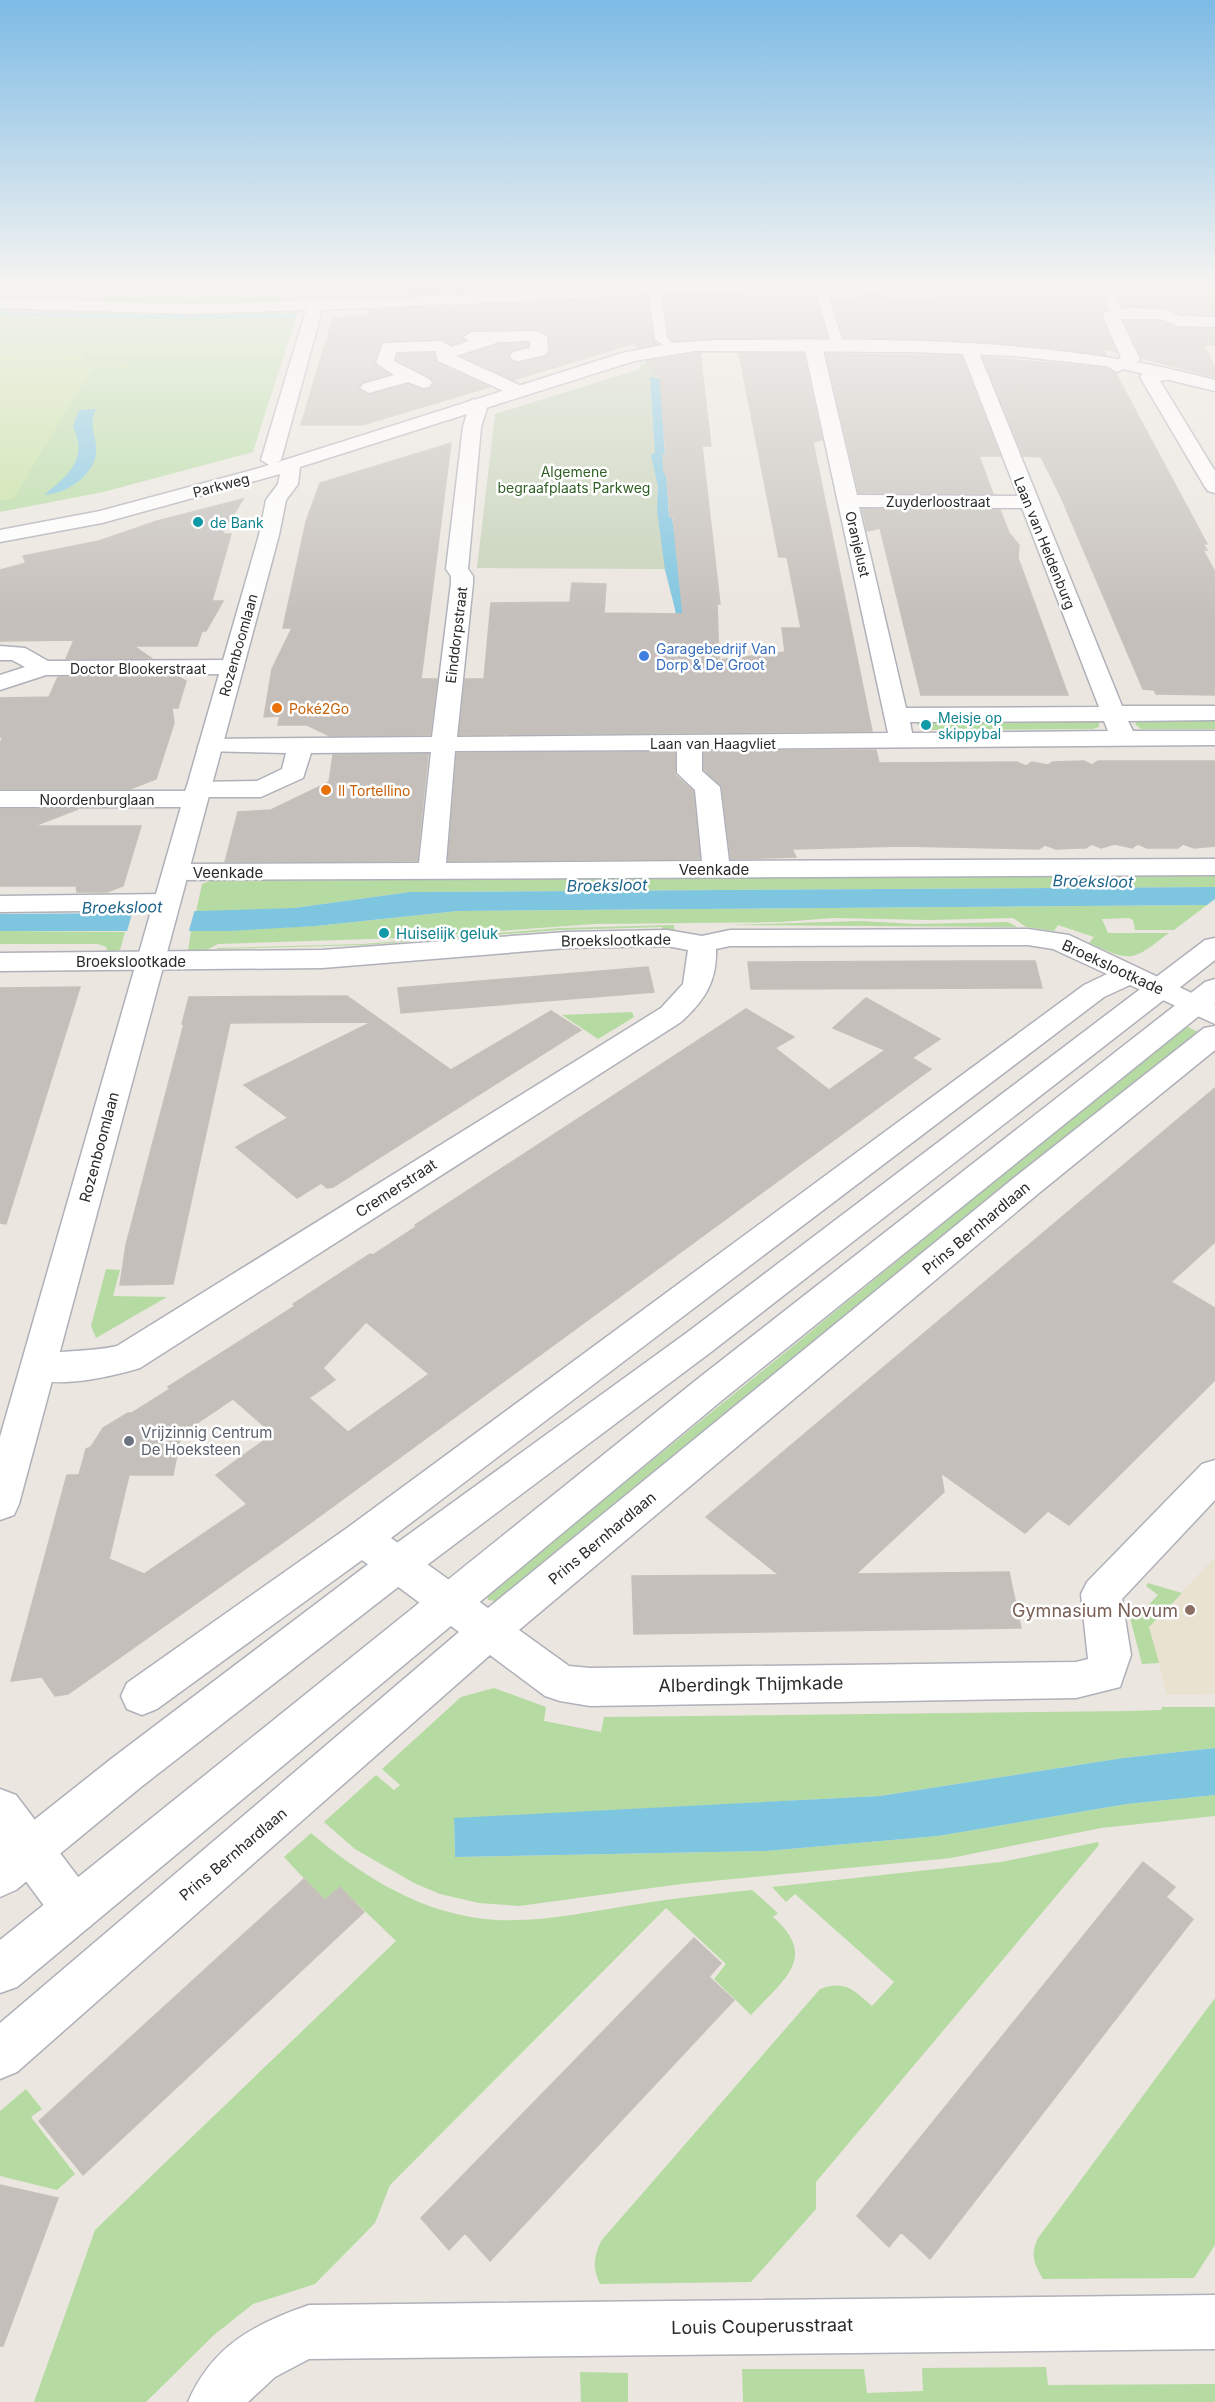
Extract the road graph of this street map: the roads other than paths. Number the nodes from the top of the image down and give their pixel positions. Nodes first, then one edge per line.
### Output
1 (288, 395) edge
2 (505, 395) edge
3 (824, 395) edge
4 (988, 395) edge
5 (1160, 395) edge
6 (473, 405) junction
7 (438, 416) junction
8 (291, 465) junction
9 (267, 466) junction
10 (1215, 487) edge
11 (276, 499) junction
12 (848, 501) junction
13 (1029, 502) junction
14 (0, 524) edge
15 (0, 536) edge
16 (0, 653) edge
17 (232, 667) junction
18 (44, 668) junction
19 (0, 683) edge
20 (1113, 713) junction
21 (1215, 713) edge
22 (897, 715) junction
23 (1124, 738) junction
24 (1215, 738) edge
25 (902, 742) junction
26 (688, 743) junction
27 (445, 744) junction
28 (210, 746) junction
29 (300, 746) junction
30 (196, 794) junction
31 (0, 799) edge
32 (1215, 867) edge
33 (716, 869) junction
34 (432, 870) junction
35 (176, 872) junction
36 (0, 904) edge
37 (165, 905) junction
38 (702, 944) junction
39 (1215, 946) edge
40 (153, 952) junction
41 (0, 962) edge
42 (1145, 981) junction
43 (1210, 1011) edge
44 (40, 1368) junction
45 (8, 1449) edge
46 (1215, 1475) edge
47 (0, 1504) edge
48 (361, 1539) junction
49 (397, 1565) junction
50 (282, 1596) junction
51 (451, 1603) junction
52 (489, 1631) junction
53 (269, 1663) junction
54 (142, 1696) dead end
55 (0, 1810) edge
56 (15, 1863) edge
57 (75, 1910) junction
58 (0, 1970) edge
59 (0, 2055) edge
60 (1215, 2322) edge
61 (216, 2402) edge

1 - 9 street
2 - 6 street, Parkweg
3 - 12 street, Oranjelust
4 - 13 street, Laan van Heldenburg
5 - 10 street
6 - 7 street, Parkweg
6 - 27 street, Einddorpstraat
7 - 8 street, Parkweg
7 - 9 street, Parkweg
8 - 9 street, Parkweg
8 - 11 street, Rozenboomlaan
9 - 11 street
9 - 14 street, Parkweg
9 - 15 street, Parkweg
11 - 17 street, Rozenboomlaan
12 - 13 street, Zuyderloostraat
12 - 22 street, Oranjelust
13 - 20 street, Laan van Heldenburg
16 - 18 street
17 - 18 street, Doctor Blookerstraat
17 - 28 street, Rozenboomlaan
18 - 19 street, Doctor Blookerstraat
20 - 21 street
20 - 22 street
20 - 23 street, Laan van Heldenburg
22 - 25 street, Oranjelust
23 - 24 street, Laan van Haagvliet
23 - 25 street, Laan van Haagvliet
25 - 26 street, Laan van Haagvliet
26 - 27 street, Laan van Haagvliet
26 - 33 street
27 - 29 street, Laan van Haagvliet
27 - 34 street, Einddorpstraat
28 - 29 street, Laan van Haagvliet
28 - 30 street, Rozenboomlaan
29 - 30 street
30 - 31 street, Noordenburglaan
30 - 35 street, Rozenboomlaan
32 - 33 street, Veenkade
33 - 34 street, Veenkade
34 - 35 street, Veenkade
35 - 37 street, Rozenboomlaan
36 - 37 street
37 - 40 street, Rozenboomlaan
38 - 40 street, Broekslootkade
38 - 42 street, Broekslootkade
38 - 44 street, Cremerstraat
39 - 42 street
40 - 41 street, Broekslootkade
40 - 44 street, Rozenboomlaan
42 - 43 street, Broekslootkade
42 - 48 street
42 - 49 street
43 - 51 street
43 - 52 street, Prins Bernhardlaan
44 - 45 street, Rozenboomlaan
45 - 47 street, Rozenboomlaan
46 - 52 street, Alberdingk Thijmkade
48 - 49 street, Alberdingk Thijmkade
48 - 50 street
49 - 51 street, Alberdingk Thijmkade
49 - 53 street
50 - 53 street
50 - 54 street
51 - 52 street, Alberdingk Thijmkade
51 - 57 street
52 - 59 street, Prins Bernhardlaan
53 - 56 street
55 - 56 street
56 - 57 street
57 - 58 street
60 - 61 street, Louis Couperusstraat

